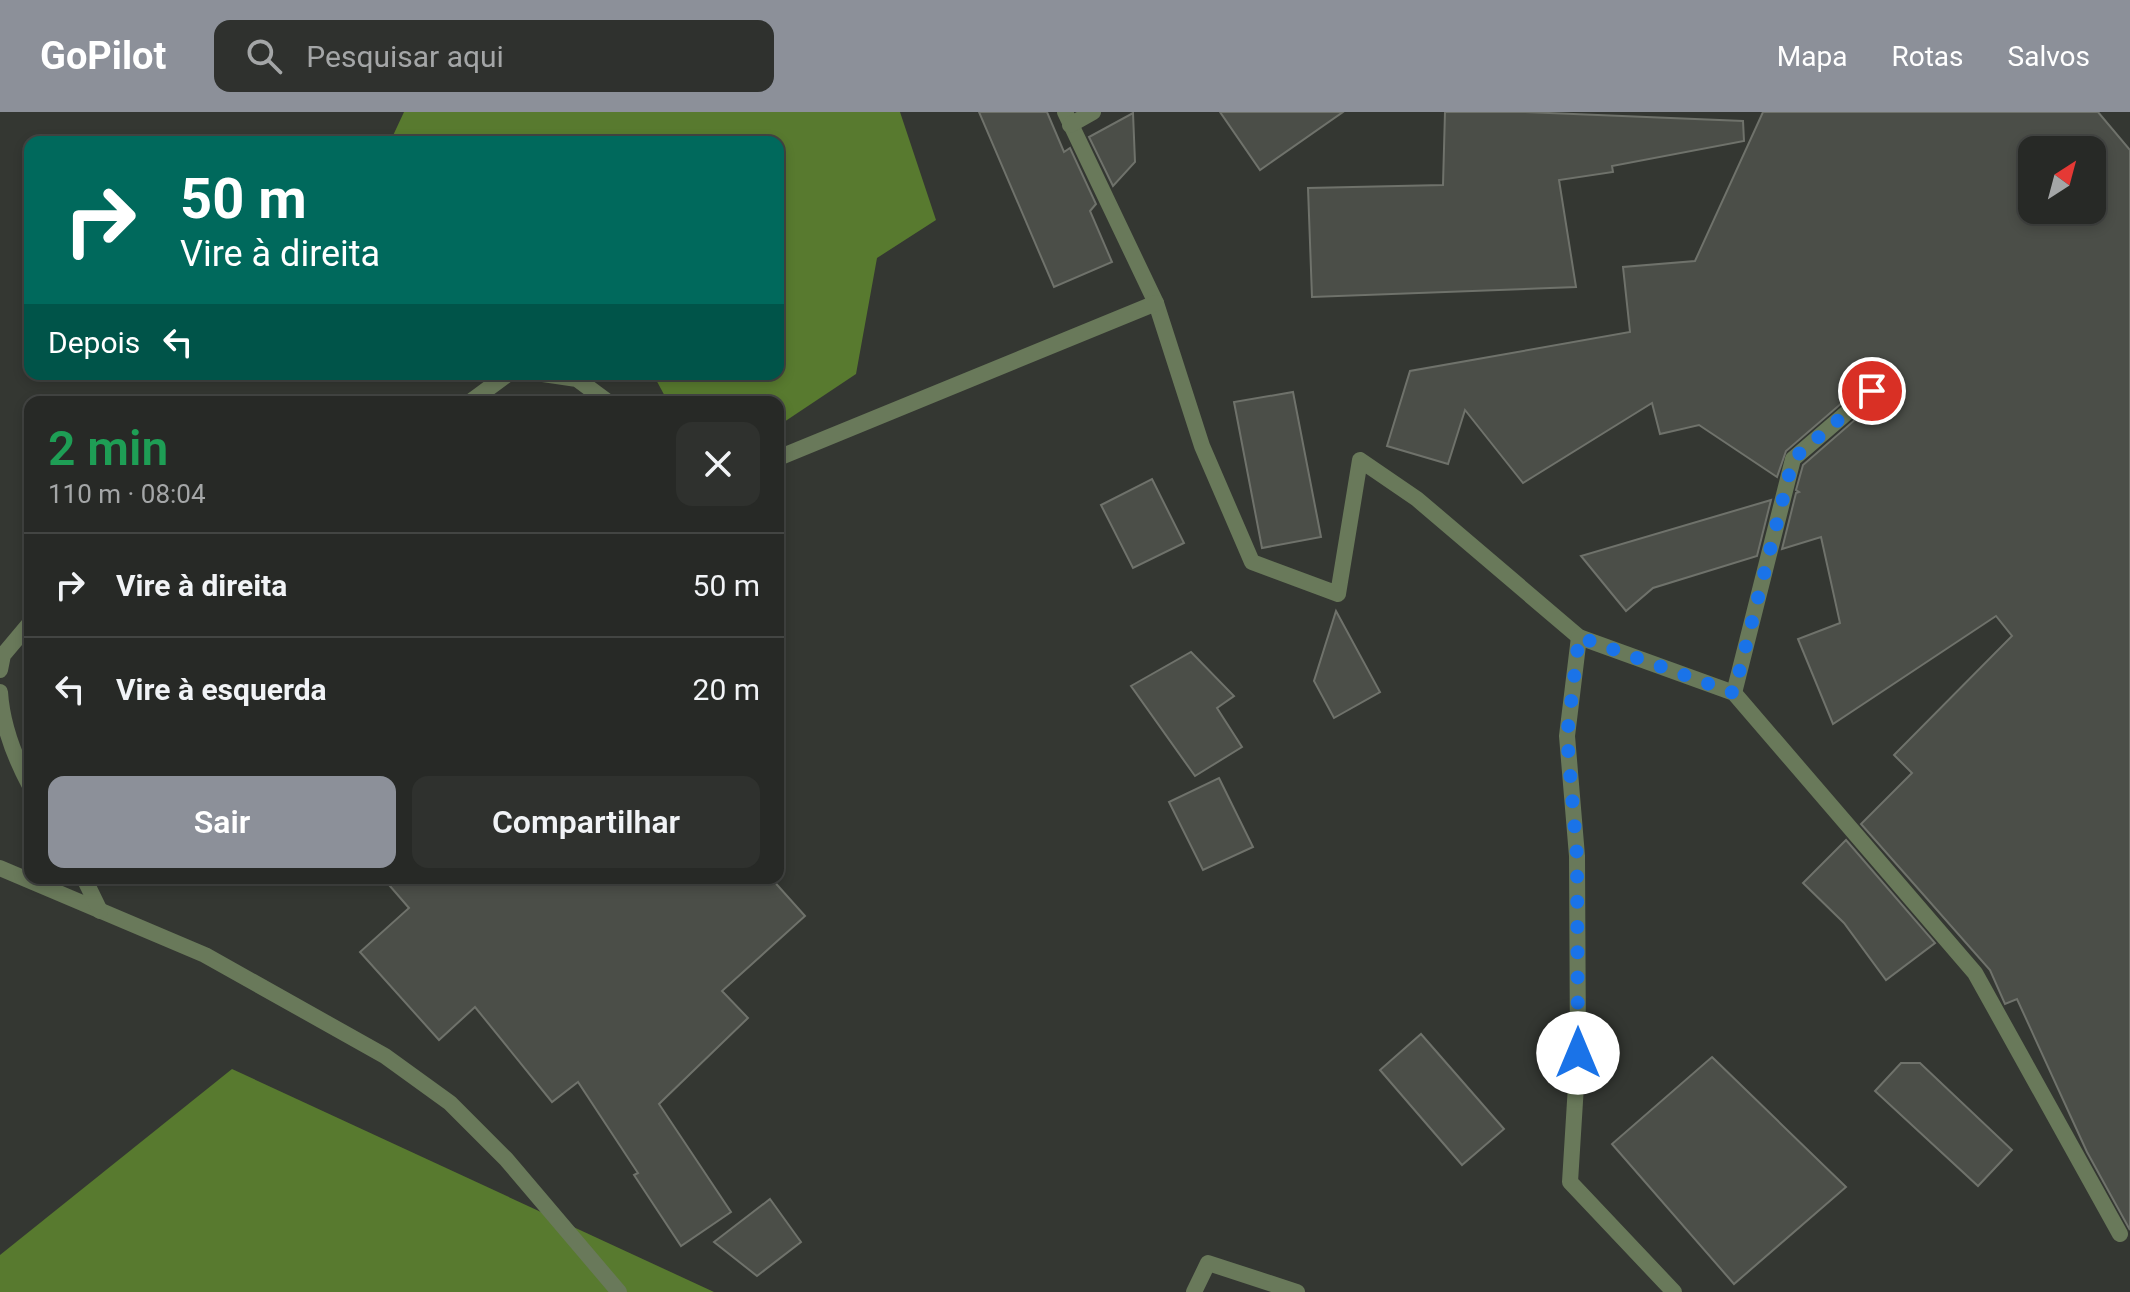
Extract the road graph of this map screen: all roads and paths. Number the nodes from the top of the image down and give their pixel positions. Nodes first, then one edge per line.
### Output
1 (1093, 112) edge
2 (1068, 119) edge
3 (1156, 303) junction
4 (500, 380) edge
5 (578, 380) edge
6 (1872, 391) dead end
7 (478, 396) edge
8 (600, 396) edge
9 (784, 456) edge
10 (24, 630) edge
11 (1579, 637) junction
12 (0, 670) edge
13 (0, 692) edge
14 (1734, 693) junction
15 (24, 775) edge
16 (0, 868) edge
17 (24, 878) edge
18 (37, 884) edge
19 (87, 884) edge
20 (100, 911) junction
21 (2120, 1234) dead end
22 (619, 1292) edge
23 (1194, 1292) edge
24 (1297, 1292) edge
25 (1674, 1292) edge

1 - 2 street
2 - 3 street
3 - 9 street
3 - 11 street
4 - 7 street
5 - 8 street
6 - 14 street
10 - 12 street
11 - 14 street
11 - 25 street
13 - 15 street
14 - 21 street
16 - 17 street
18 - 20 street
19 - 20 street
20 - 22 street
23 - 24 street

